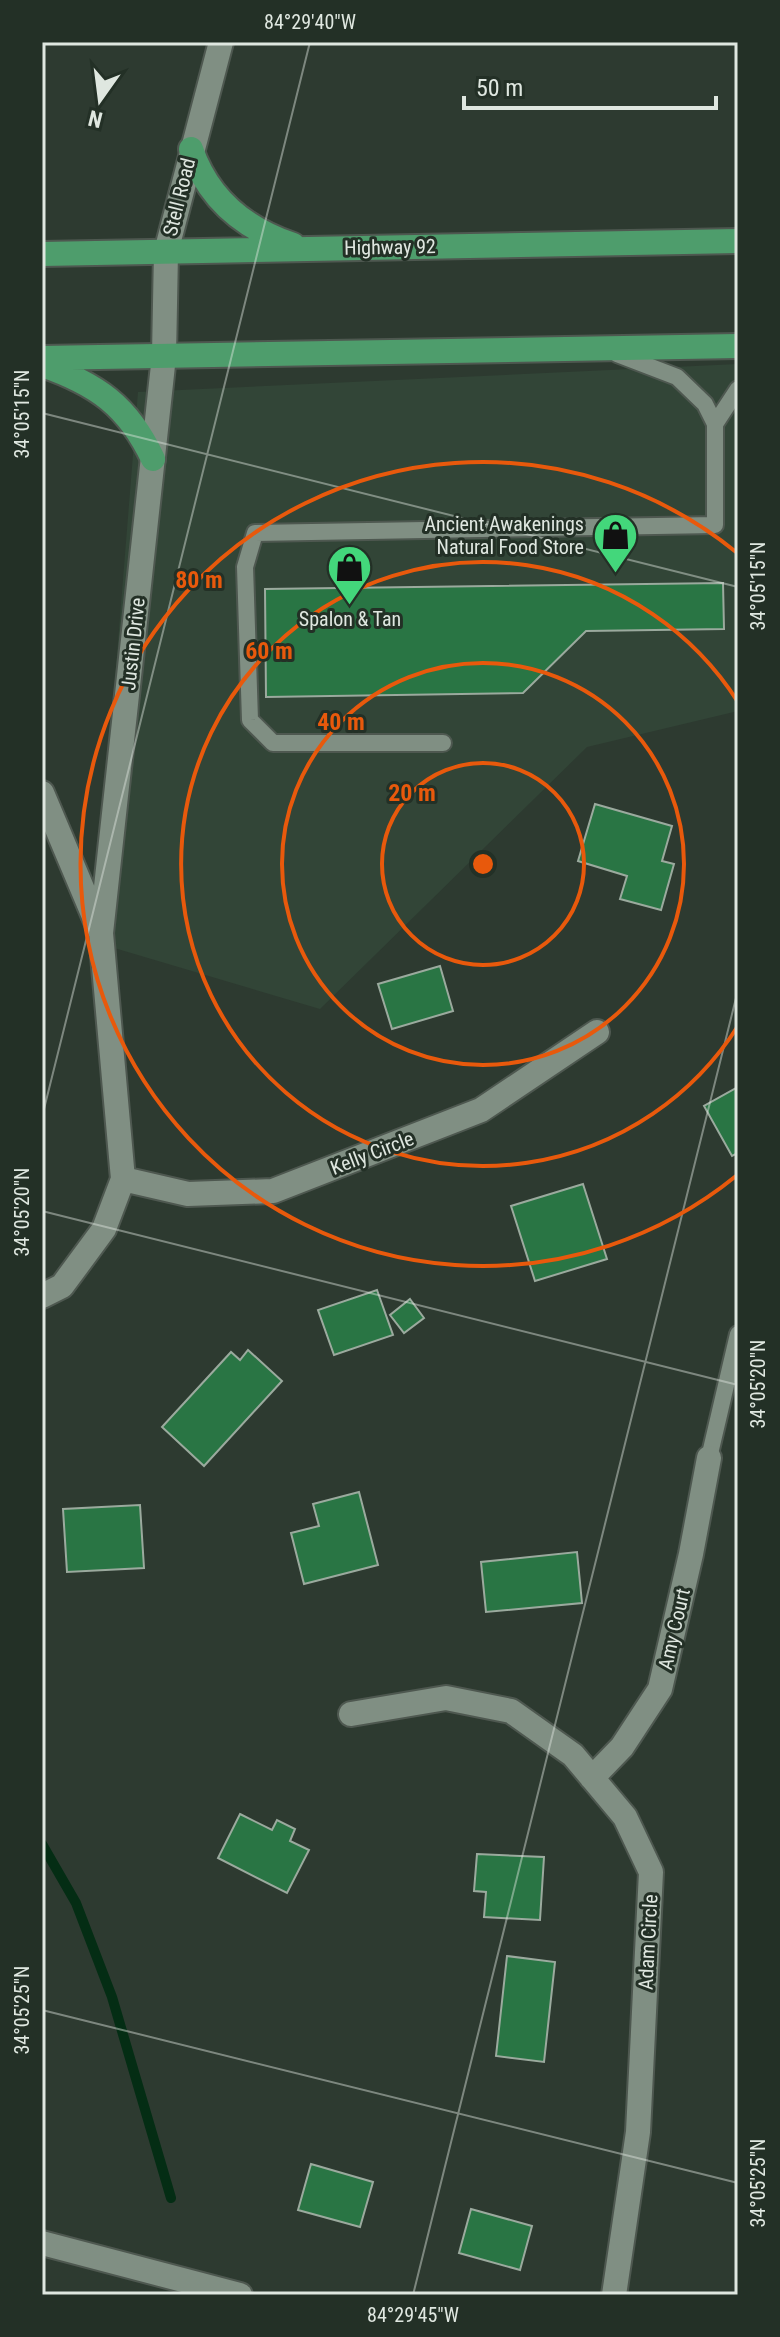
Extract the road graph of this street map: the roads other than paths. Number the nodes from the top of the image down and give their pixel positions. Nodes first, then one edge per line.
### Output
1 (221, 42) edge
2 (191, 149) junction
3 (738, 241) edge
4 (303, 249) junction
5 (166, 252) junction
6 (42, 254) edge
7 (738, 346) edge
8 (600, 349) junction
9 (164, 356) junction
10 (42, 358) edge
11 (42, 365) edge
12 (738, 389) edge
13 (715, 424) junction
14 (153, 459) junction
15 (443, 743) dead end
16 (42, 793) edge
17 (101, 933) junction
18 (597, 1032) dead end
19 (123, 1179) junction
20 (42, 1296) edge
21 (738, 1334) edge
22 (709, 1458) joint
23 (351, 1714) dead end
24 (592, 1778) junction
25 (42, 2243) edge
26 (240, 2295) edge
27 (614, 2295) edge

1 - 2 street, Stell Road
2 - 4 main road
2 - 5 street, Stell Road
3 - 4 main road, Highway 92
4 - 5 main road, Highway 92
5 - 6 main road, Highway 92
5 - 9 street, Stell Road
7 - 8 main road
8 - 9 main road
8 - 13 lane
9 - 10 main road
9 - 14 street, Justin Drive
11 - 14 main road
12 - 13 lane
13 - 15 lane
14 - 17 street, Justin Drive
16 - 17 street, Justin Drive
17 - 19 street, Justin Drive
18 - 19 street, Kelly Circle
19 - 20 street, Justin Drive
21 - 22 lane
22 - 24 street, Amy Court
23 - 24 street, Adam Circle
24 - 27 street, Adam Circle
25 - 26 street

